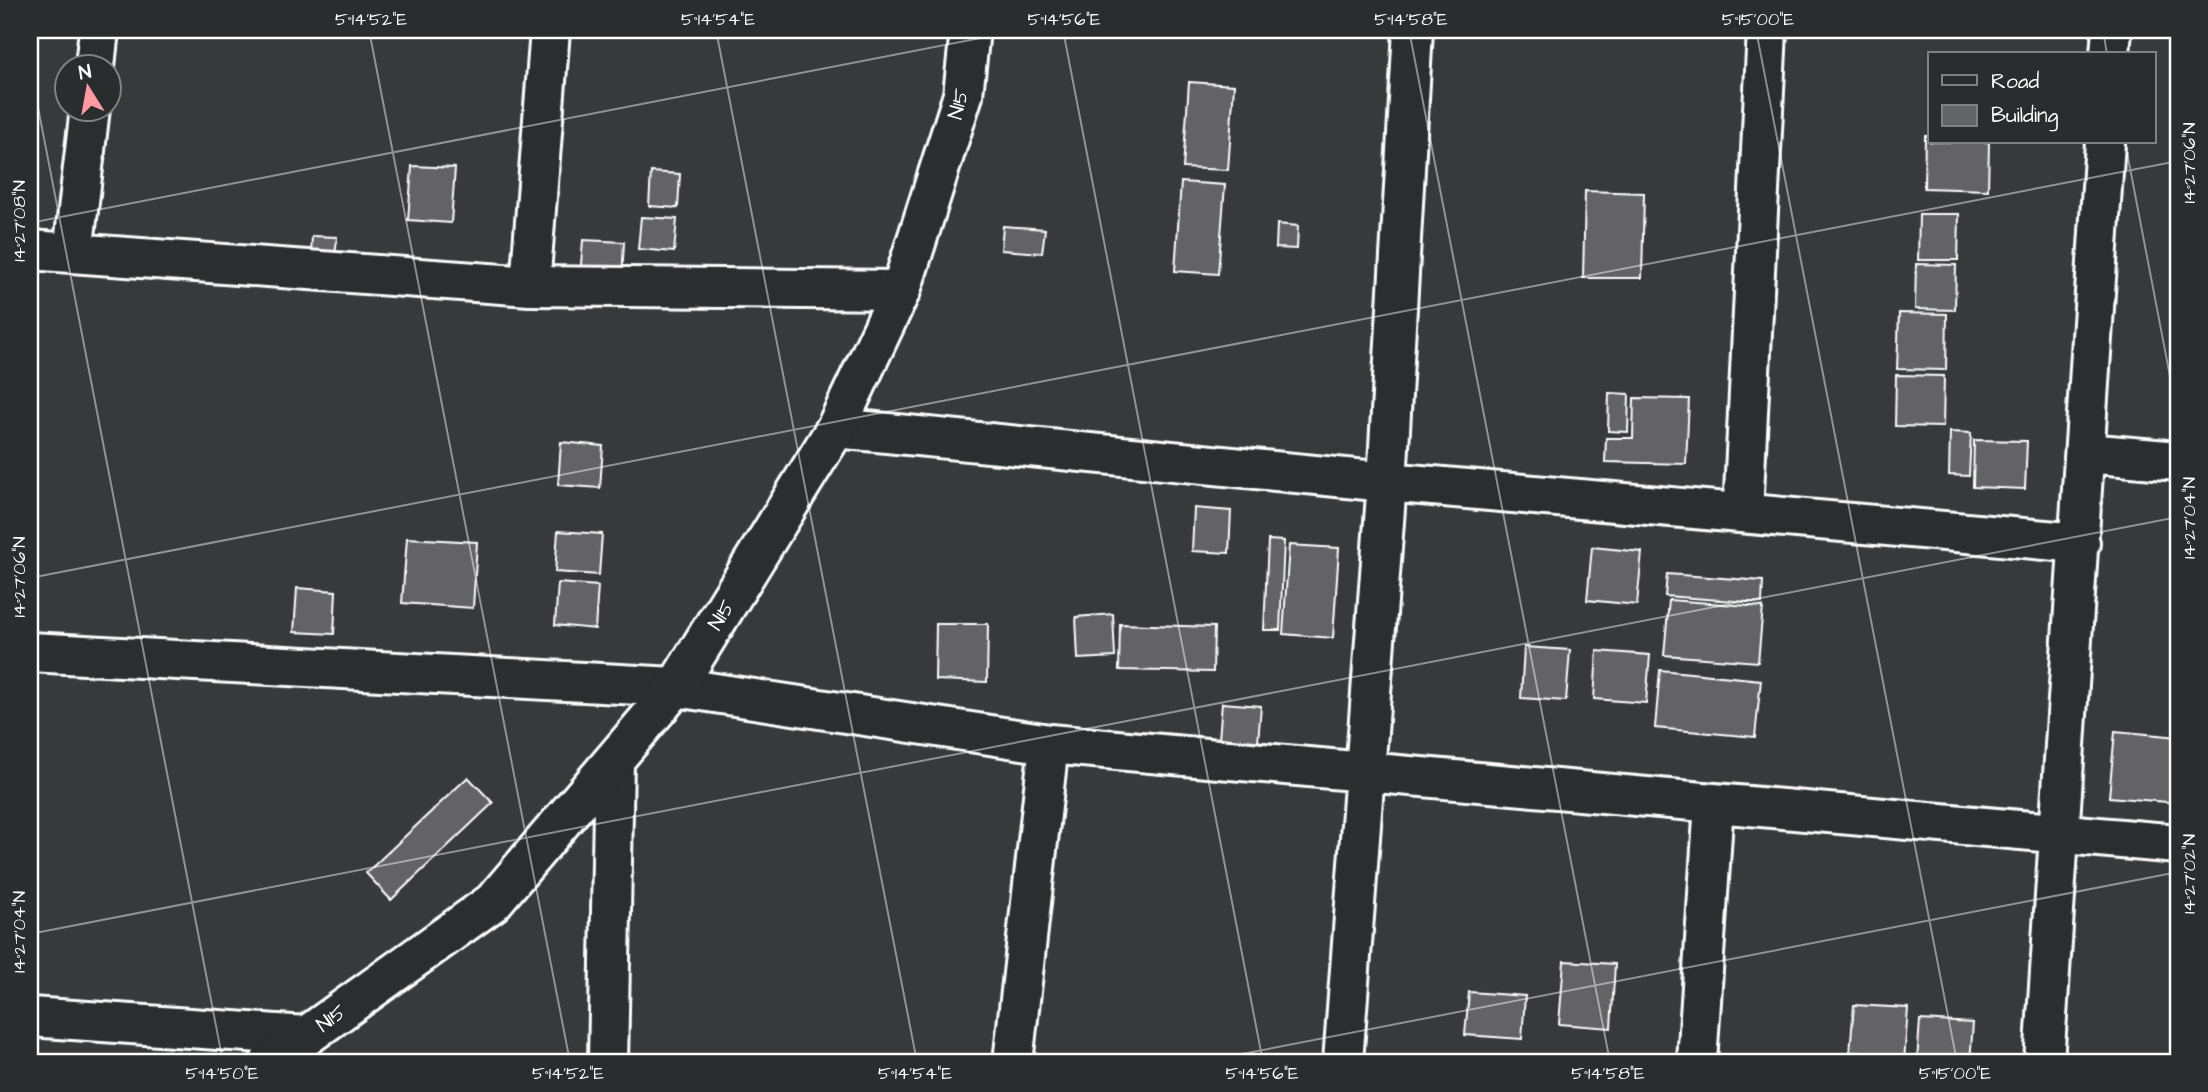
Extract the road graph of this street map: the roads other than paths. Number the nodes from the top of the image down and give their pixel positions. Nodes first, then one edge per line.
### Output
1 (99, 30) edge
2 (550, 30) edge
3 (970, 30) edge
4 (1413, 30) edge
5 (1767, 30) edge
6 (2112, 30) edge
7 (97, 52) edge
8 (2110, 52) edge
9 (88, 122) edge
10 (2105, 144) edge
11 (30, 250) edge
12 (74, 253) junction
13 (530, 286) junction
14 (901, 290) junction
15 (836, 428) junction
16 (2085, 453) junction
17 (2178, 461) edge
18 (1387, 482) junction
19 (1743, 513) junction
20 (2080, 543) junction
21 (30, 652) edge
22 (676, 687) junction
23 (1049, 744) junction
24 (614, 761) junction
25 (1364, 773) junction
26 (1714, 803) junction
27 (2062, 835) junction
28 (2178, 844) edge
29 (30, 1017) edge
30 (306, 1036) junction
31 (270, 1062) edge
32 (608, 1062) edge
33 (1013, 1062) edge
34 (1343, 1062) edge
35 (1697, 1062) edge
36 (2044, 1062) edge

1 - 7 street
2 - 13 street
3 - 14 street, N15
4 - 18 street
5 - 19 street
6 - 8 street
9 - 12 street
10 - 16 street
11 - 12 street
12 - 13 street
13 - 14 street
14 - 15 street, N15
15 - 18 street
15 - 22 street, N15
16 - 17 street
16 - 20 street
18 - 19 street
18 - 25 street
19 - 20 street
20 - 27 street
21 - 22 street
22 - 23 street
22 - 24 street, N15
23 - 25 street
23 - 33 street
24 - 30 street, N15
24 - 32 street
25 - 26 street
25 - 34 street
26 - 27 street
26 - 35 street
27 - 28 street
27 - 36 street
29 - 30 street
30 - 31 street, N15

